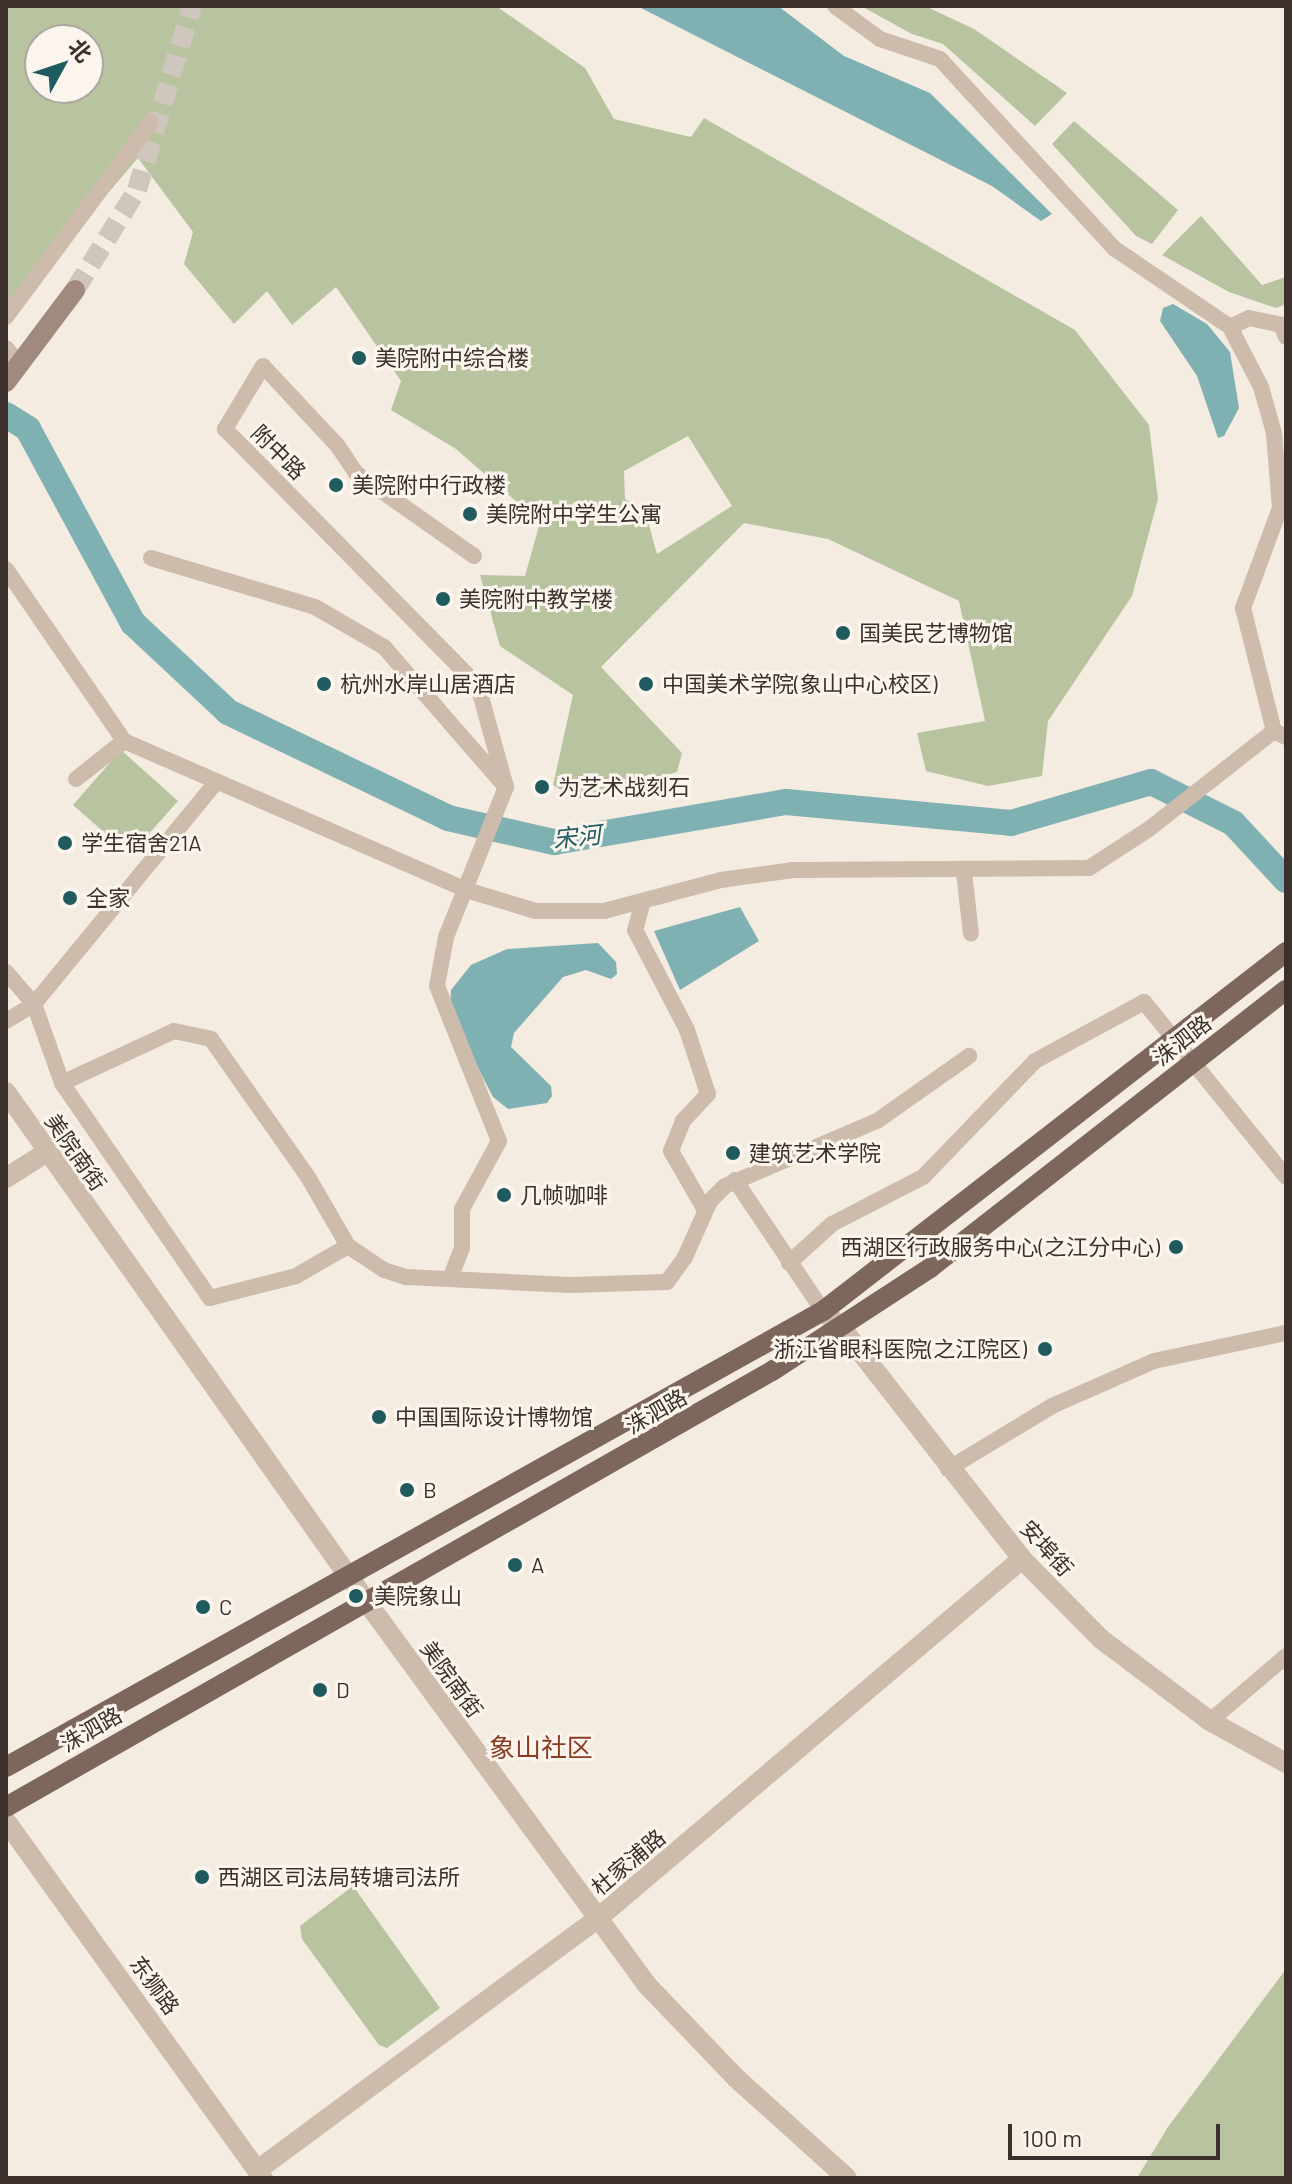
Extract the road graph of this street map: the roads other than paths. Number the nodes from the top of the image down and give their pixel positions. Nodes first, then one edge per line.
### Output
1 (835, 6) edge
2 (151, 122) dead end
3 (75, 290) tunnel mouth
4 (6, 317) edge
5 (1230, 327) junction
6 (1284, 327) edge
7 (6, 348) edge
8 (20, 365) junction
9 (6, 382) edge
10 (1283, 506) edge
11 (474, 556) dead end
12 (151, 558) dead end
13 (6, 569) edge
14 (1280, 734) edge
15 (124, 741) junction
16 (76, 779) dead end
17 (217, 781) junction
18 (506, 787) junction
19 (964, 872) junction
20 (466, 890) junction
21 (643, 901) junction
22 (971, 934) dead end
23 (1286, 952) edge
24 (6, 972) edge
25 (1286, 990) edge
26 (34, 1004) junction
27 (6, 1021) edge
28 (1178, 1039) junction
29 (969, 1056) dead end
30 (1195, 1061) junction
31 (62, 1083) junction
32 (6, 1092) edge
33 (47, 1152) junction
34 (1286, 1177) edge
35 (6, 1178) edge
36 (735, 1180) junction
37 (705, 1210) junction
38 (348, 1246) junction
39 (789, 1263) junction
40 (450, 1279) junction
41 (823, 1311) junction
42 (841, 1327) junction
43 (1286, 1333) edge
44 (948, 1469) junction
45 (1022, 1559) junction
46 (348, 1574) junction
47 (366, 1601) junction
48 (1286, 1656) edge
49 (1210, 1721) junction
50 (1286, 1763) edge
51 (6, 1767) edge
52 (6, 1807) edge
53 (6, 1821) edge
54 (597, 1919) junction
55 (256, 2175) edge
56 (847, 2178) edge

1 - 5 street
2 - 4 street
3 - 8 main road
5 - 6 street
5 - 10 street
7 - 8 street
8 - 9 main road
10 - 14 street
11 - 18 street, 附中路
12 - 18 street
13 - 15 street
14 - 19 street
15 - 16 street
15 - 17 street
17 - 20 street
17 - 26 street
18 - 20 street
19 - 21 street
19 - 22 street
20 - 21 street
20 - 40 street
21 - 37 street
23 - 28 main road, 洙泗路
24 - 26 street
25 - 30 main road, 洙泗路
26 - 27 street
26 - 31 street
28 - 30 street
28 - 39 street
28 - 41 main road, 洙泗路
29 - 36 street
30 - 34 street
30 - 42 main road, 洙泗路
31 - 38 street
31 - 38 street
32 - 33 street, 美院南街
33 - 35 street
33 - 46 street, 美院南街
36 - 37 street
36 - 39 street
37 - 40 street
38 - 40 street
39 - 41 street
41 - 42 street, 安埠街
41 - 46 main road, 洙泗路
42 - 44 street, 安埠街
42 - 47 main road, 洙泗路
43 - 44 street
44 - 45 street, 安埠街
45 - 49 street, 安埠街
45 - 54 street, 杜家浦路
46 - 47 street, 美院南街
46 - 51 main road, 洙泗路
47 - 52 main road, 洙泗路
47 - 54 street, 美院南街
48 - 49 street
49 - 50 street, 安埠街
53 - 55 street, 东狮路
54 - 55 street, 杜家浦路
54 - 56 street, 美院南街

